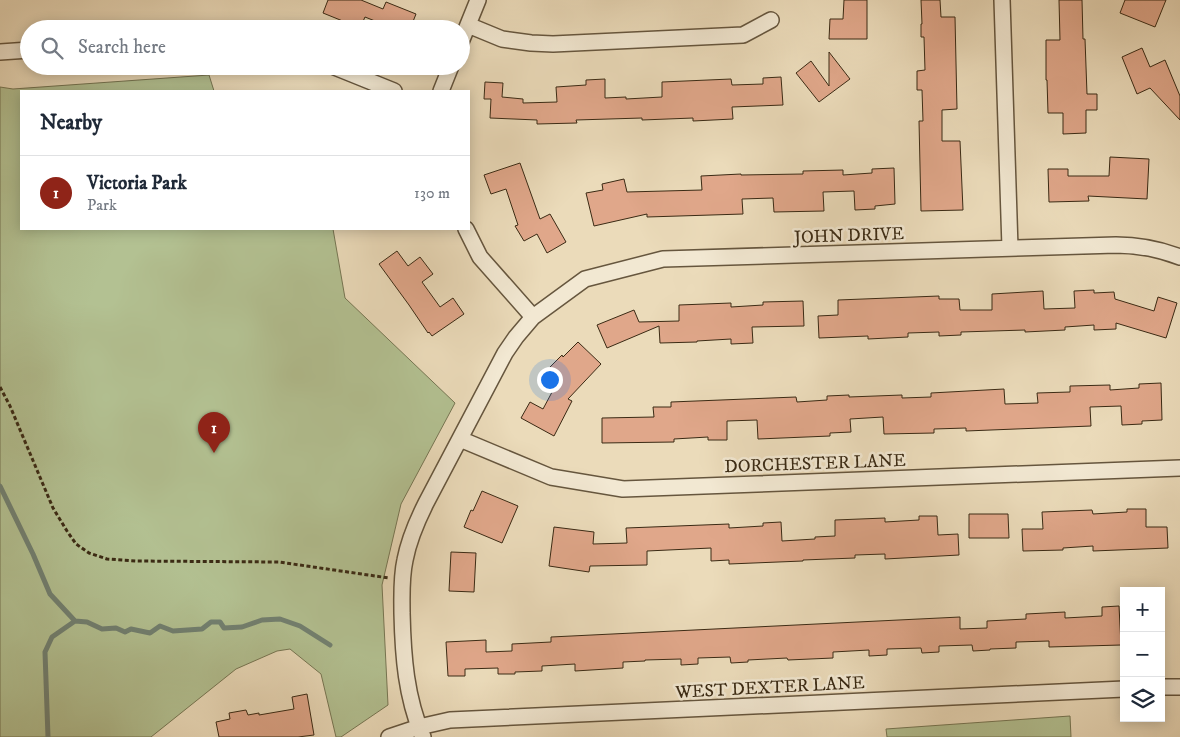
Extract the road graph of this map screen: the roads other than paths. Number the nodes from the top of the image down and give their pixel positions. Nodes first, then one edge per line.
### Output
1 (478, 0) edge
2 (1002, 0) edge
3 (470, 20) edge
4 (771, 20) dead end
5 (470, 26) edge
6 (20, 51) edge
7 (0, 52) edge
8 (354, 75) edge
9 (447, 75) edge
10 (392, 90) edge
11 (441, 90) edge
12 (466, 230) edge
13 (1010, 248) junction
14 (1180, 257) edge
15 (533, 317) junction
16 (460, 439) junction
17 (1180, 468) edge
18 (1180, 687) edge
19 (1165, 688) edge
20 (1120, 689) edge
21 (421, 732) edge
22 (389, 737) edge

1 - 3 street
2 - 13 street
4 - 5 street
6 - 7 street
8 - 10 street
9 - 11 street
12 - 15 street
13 - 14 street, JOHN DRIVE
13 - 15 street, JOHN DRIVE
15 - 16 street, JOHN DRIVE
16 - 17 street, DORCHESTER LANE
16 - 21 street, JOHN DRIVE
18 - 19 street
20 - 21 street, WEST DEXTER LANE
21 - 22 street, WEST DEXTER LANE

